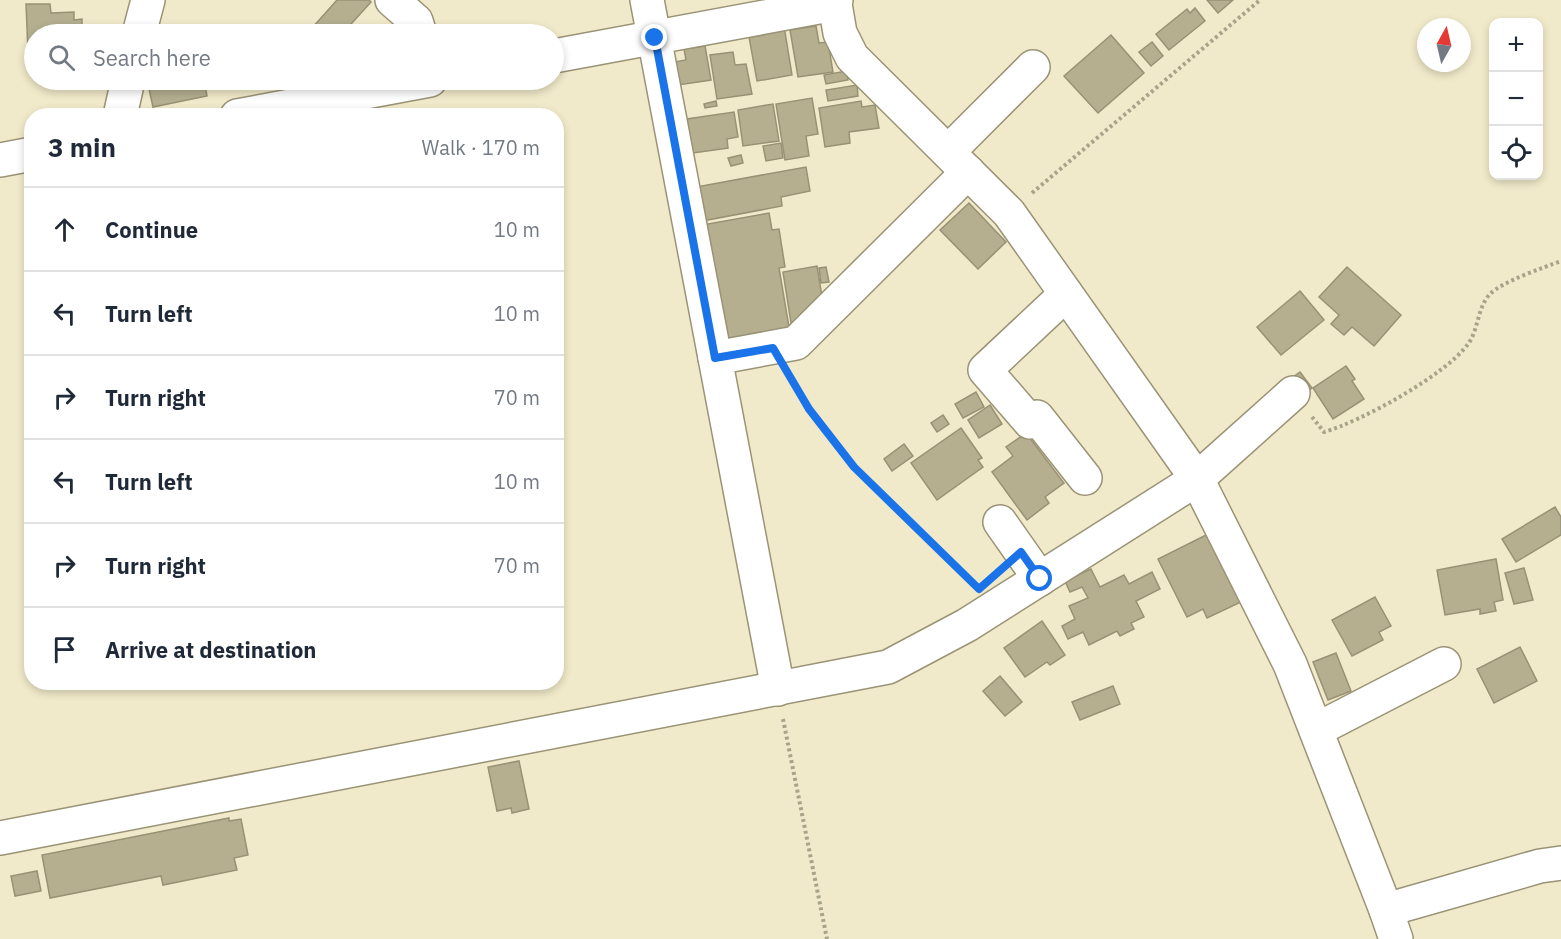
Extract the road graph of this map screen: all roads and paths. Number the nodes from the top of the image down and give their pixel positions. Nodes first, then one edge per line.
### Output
1 (148, 0) edge
2 (392, 0) edge
3 (647, 0) edge
4 (1260, 0) edge
5 (836, 2) edge
6 (142, 24) edge
7 (417, 24) edge
8 (655, 38) junction
9 (564, 54) edge
10 (1033, 67) dead end
11 (126, 90) edge
12 (376, 90) edge
13 (122, 108) edge
14 (280, 108) edge
15 (24, 156) edge
16 (0, 160) edge
17 (958, 162) junction
18 (1009, 213) junction
19 (1561, 261) edge
20 (1066, 294) junction
21 (773, 348) junction
22 (715, 358) junction
23 (1293, 393) joint
24 (1085, 478) dead end
25 (1197, 479) junction
26 (1000, 522) dead end
27 (1040, 579) junction
28 (979, 589) dead end
29 (1444, 664) dead end
30 (778, 689) junction
31 (1316, 730) junction
32 (0, 838) edge
33 (1561, 863) edge
34 (1391, 924) edge
35 (827, 939) edge

1 - 6 street
2 - 7 street
3 - 8 street
4 - 18 path
5 - 8 street
5 - 17 street
8 - 9 street
8 - 22 street
10 - 17 street
11 - 13 street
12 - 14 street
15 - 16 street
17 - 18 street
17 - 21 street
18 - 20 street
19 - 23 path
20 - 24 street
20 - 25 street
21 - 22 street
21 - 28 path
22 - 30 street
23 - 25 street
25 - 27 street
25 - 31 street
26 - 27 street
27 - 30 street
29 - 31 street
30 - 32 street
30 - 35 path
31 - 34 street
33 - 34 street

